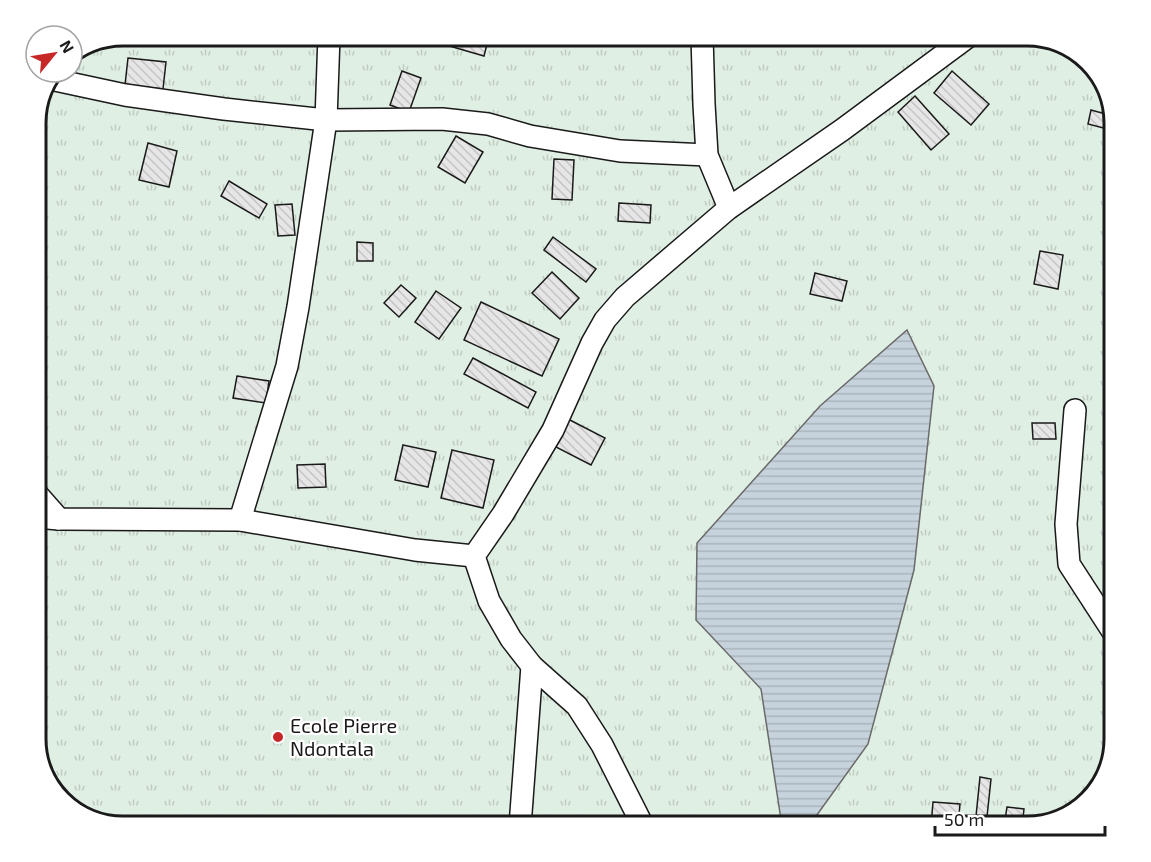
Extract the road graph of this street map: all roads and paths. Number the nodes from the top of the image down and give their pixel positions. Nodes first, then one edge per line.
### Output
1 (329, 46) edge
2 (702, 46) edge
3 (955, 46) edge
4 (74, 84) edge
5 (326, 120) junction
6 (707, 155) junction
7 (729, 208) junction
8 (1075, 410) dead end
9 (47, 505) edge
10 (47, 518) edge
11 (59, 519) junction
12 (240, 520) junction
13 (474, 556) junction
14 (1104, 618) edge
15 (532, 666) junction
16 (521, 816) edge
17 (638, 816) edge

1 - 5 street
2 - 6 street
3 - 7 street
4 - 5 street
5 - 6 street
5 - 12 street
6 - 7 street
7 - 13 street
8 - 14 street
9 - 11 street
10 - 11 street
11 - 12 street
12 - 13 street
13 - 15 street
15 - 16 street
15 - 17 street

